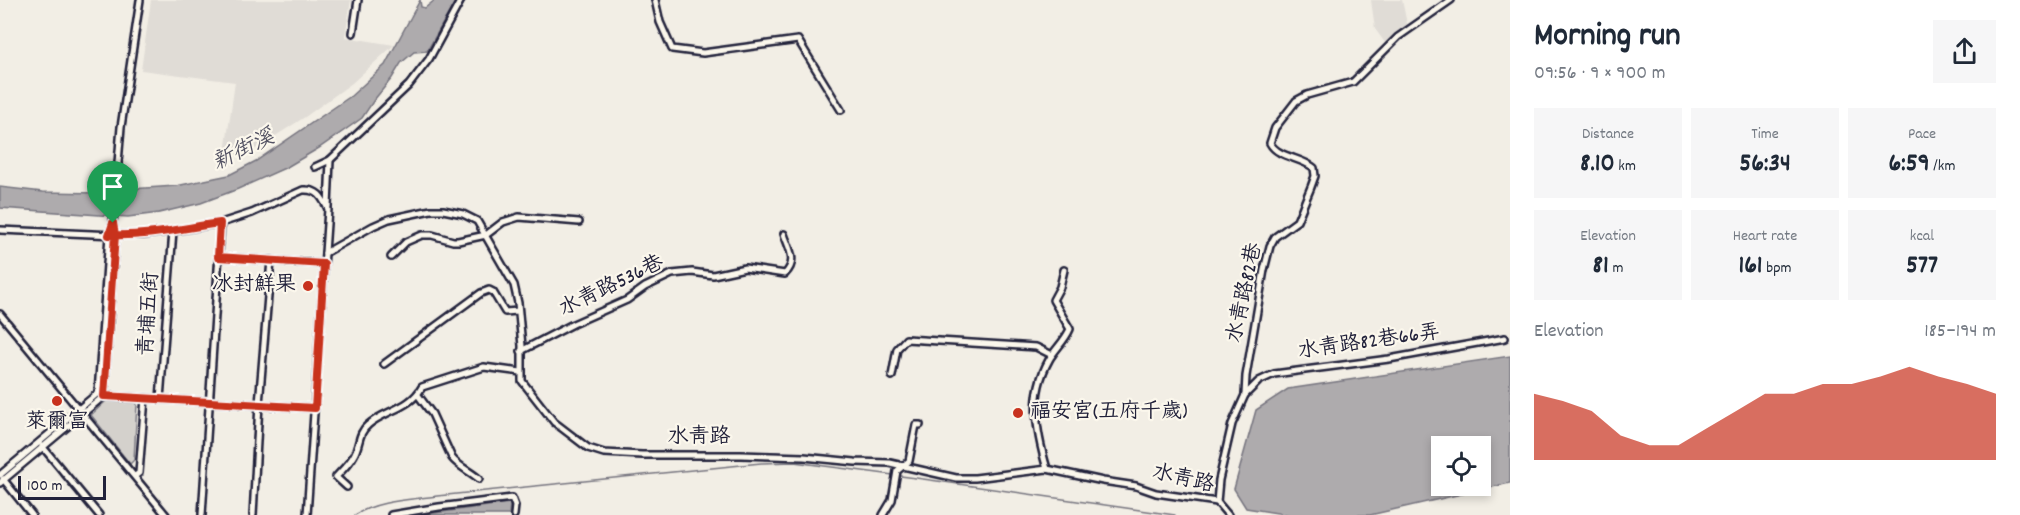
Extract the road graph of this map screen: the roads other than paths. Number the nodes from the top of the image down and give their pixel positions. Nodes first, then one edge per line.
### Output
1 (140, 0) edge
2 (358, 0) edge
3 (461, 0) edge
4 (655, 0) edge
5 (1451, 0) edge
6 (353, 33) dead end
7 (842, 110) dead end
8 (330, 160) junction
9 (315, 167) dead end
10 (328, 208) junction
11 (579, 222) dead end
12 (220, 223) junction
13 (0, 230) edge
14 (173, 231) junction
15 (784, 234) dead end
16 (112, 235) junction
17 (486, 235) junction
18 (325, 253) junction
19 (218, 257) junction
20 (391, 257) dead end
21 (271, 260) junction
22 (324, 264) junction
23 (1064, 270) dead end
24 (518, 311) junction
25 (0, 314) edge
26 (1505, 338) dead end
27 (521, 351) junction
28 (1052, 354) junction
29 (384, 364) dead end
30 (521, 372) junction
31 (892, 376) dead end
32 (418, 395) junction
33 (1245, 395) junction
34 (104, 396) junction
35 (145, 398) junction
36 (160, 399) junction
37 (210, 402) junction
38 (259, 404) junction
39 (315, 408) junction
40 (81, 412) junction
41 (920, 425) dead end
42 (41, 445) junction
43 (904, 465) junction
44 (1047, 469) junction
45 (135, 476) junction
46 (479, 478) dead end
47 (1, 479) edge
48 (347, 487) dead end
49 (1217, 502) junction
50 (32, 515) edge
51 (99, 515) edge
52 (166, 515) edge
53 (202, 515) edge
54 (254, 515) edge
55 (307, 515) edge
56 (391, 515) edge
57 (514, 515) edge
58 (883, 515) edge
59 (1228, 515) edge

1 - 16 street
2 - 6 street
3 - 8 street
4 - 7 street
5 - 33 street, 水青路82巷
8 - 9 street
8 - 10 street
10 - 12 street
10 - 18 street
11 - 17 street
12 - 14 street
12 - 19 street
13 - 16 street
14 - 16 street
14 - 36 street, 青埔五街
15 - 27 street, 水青路536巷
16 - 34 street
16 - 40 street
17 - 18 street, 水青路
17 - 20 street
17 - 24 street, 水青路
18 - 22 street
19 - 21 street
19 - 37 street
21 - 22 street
21 - 38 street
22 - 39 street
23 - 28 street
24 - 27 street, 水青路
24 - 29 street
25 - 40 street
26 - 33 street, 水青路82巷66弄
27 - 30 street, 水青路
28 - 31 street
28 - 44 street
30 - 32 street
30 - 43 street, 水青路
32 - 46 street
32 - 48 street
33 - 49 street, 水青路82巷
34 - 35 street
34 - 40 street
35 - 36 street
35 - 45 street
36 - 37 street
37 - 38 street
37 - 53 street
38 - 39 street
38 - 54 street
39 - 55 street
40 - 42 street
40 - 45 street
41 - 43 street
42 - 47 street
42 - 51 street
43 - 44 street, 水青路
43 - 58 street
44 - 49 street, 水青路
45 - 52 street
47 - 50 street
49 - 59 street, 水青路
56 - 57 street

